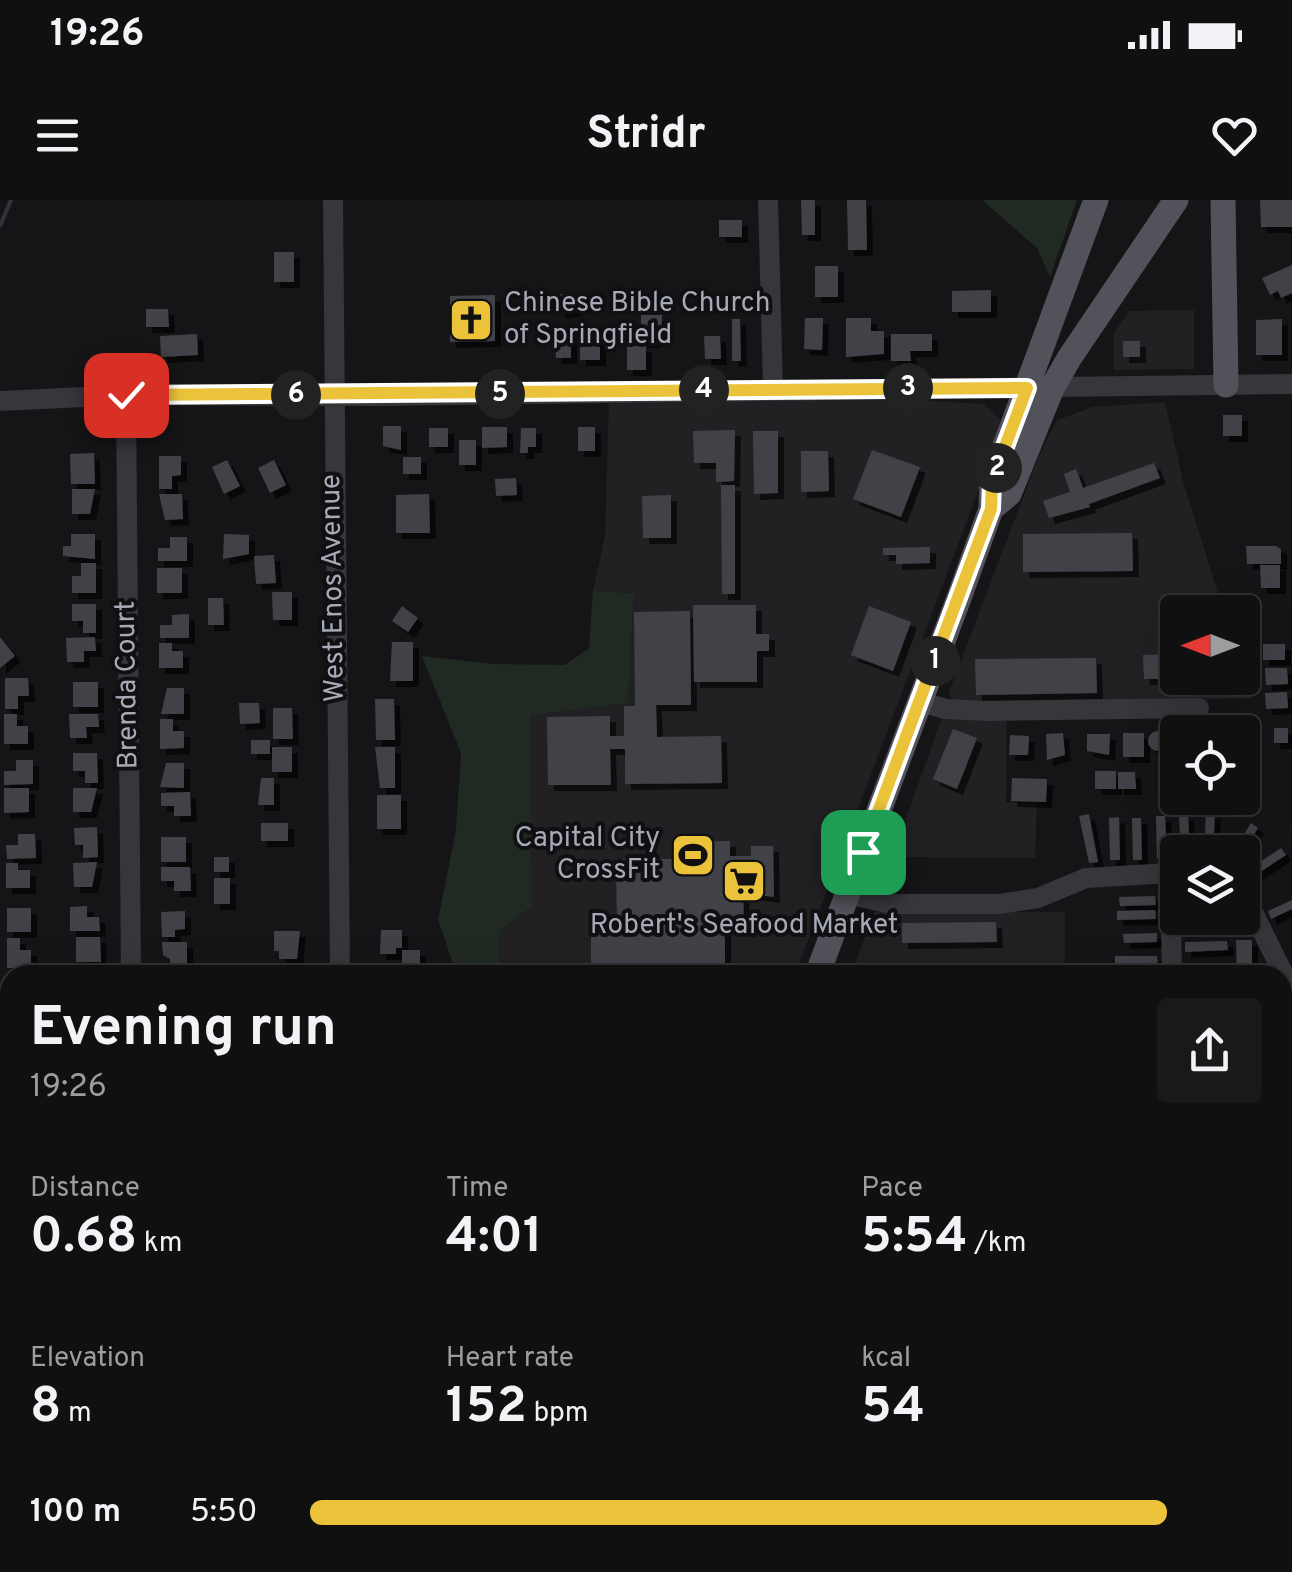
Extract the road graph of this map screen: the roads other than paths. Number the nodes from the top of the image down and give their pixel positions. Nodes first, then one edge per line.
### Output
1 (333, 200) edge
2 (768, 200) edge
3 (1096, 200) edge
4 (1176, 200) edge
5 (1223, 200) edge
6 (1292, 384) edge
7 (1226, 385) junction
8 (1039, 388) junction
9 (773, 389) junction
10 (126, 395) junction
11 (332, 395) junction
12 (0, 402) edge
13 (920, 702) junction
14 (1199, 708) dead end
15 (1160, 874) edge
16 (847, 894) junction
17 (1260, 926) edge
18 (1173, 935) edge
19 (131, 965) edge
20 (340, 965) edge
21 (820, 965) edge
22 (1172, 965) edge
23 (1279, 965) edge

1 - 11 street, West Enos Avenue
2 - 9 street
3 - 8 main road
4 - 8 main road
5 - 7 main road
6 - 7 street
7 - 8 street
8 - 9 street
8 - 13 main road
9 - 11 street
10 - 11 street
10 - 12 street
10 - 19 street, Brenda Court
11 - 20 street, West Enos Avenue
13 - 14 street
13 - 16 main road
15 - 16 street
16 - 21 main road
17 - 23 street
18 - 22 street

